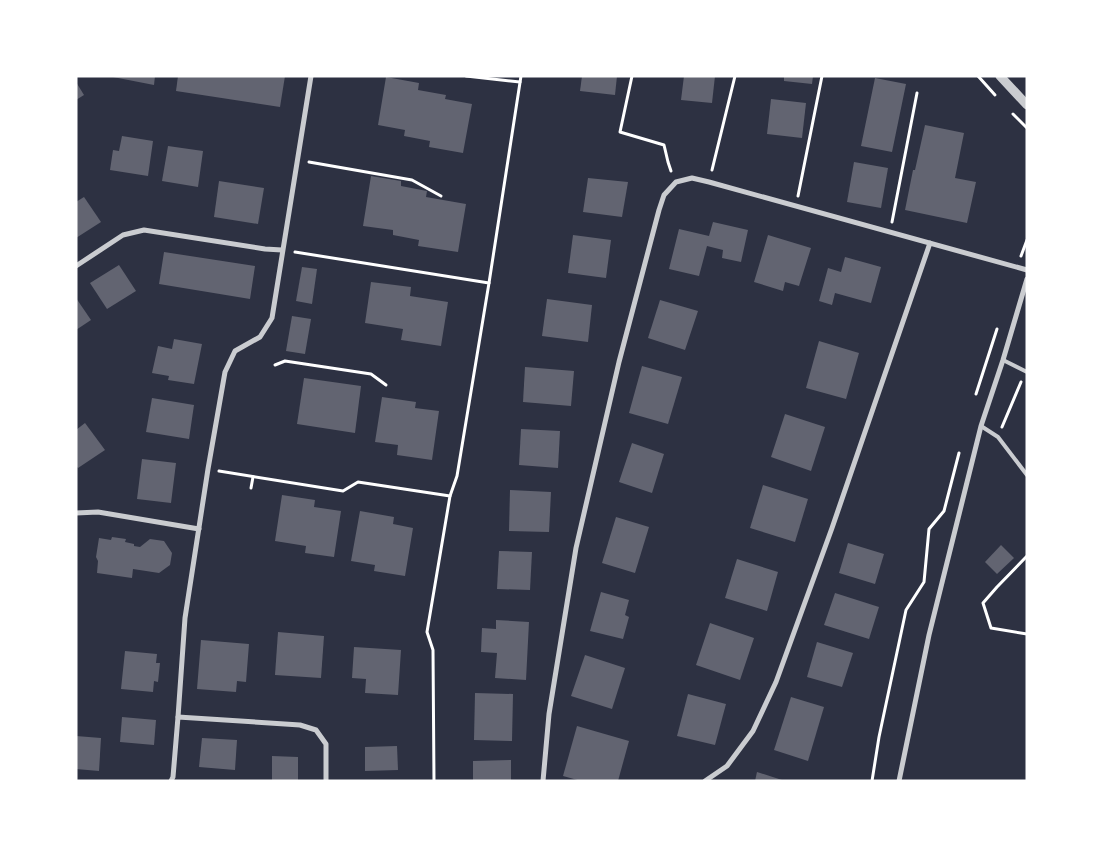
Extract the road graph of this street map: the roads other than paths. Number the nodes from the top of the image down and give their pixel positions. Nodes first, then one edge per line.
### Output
1 (311, 76) edge
2 (1000, 76) edge
3 (1027, 105) edge
4 (930, 243) junction
5 (282, 250) junction
6 (76, 266) edge
7 (1027, 270) edge
8 (1027, 279) edge
9 (1003, 360) junction
10 (1026, 372) edge
11 (981, 426) junction
12 (1027, 474) edge
13 (76, 513) edge
14 (199, 529) junction
15 (178, 717) junction
16 (171, 781) edge
17 (326, 781) edge
18 (543, 781) edge
19 (705, 781) edge
20 (899, 781) edge

1 - 5 street
2 - 3 street
4 - 7 street
4 - 18 street
4 - 19 street
5 - 6 street
5 - 14 street
8 - 9 street
9 - 10 lane
9 - 11 street
11 - 12 lane
11 - 20 street
13 - 14 street
14 - 15 street
15 - 16 street
15 - 17 street

